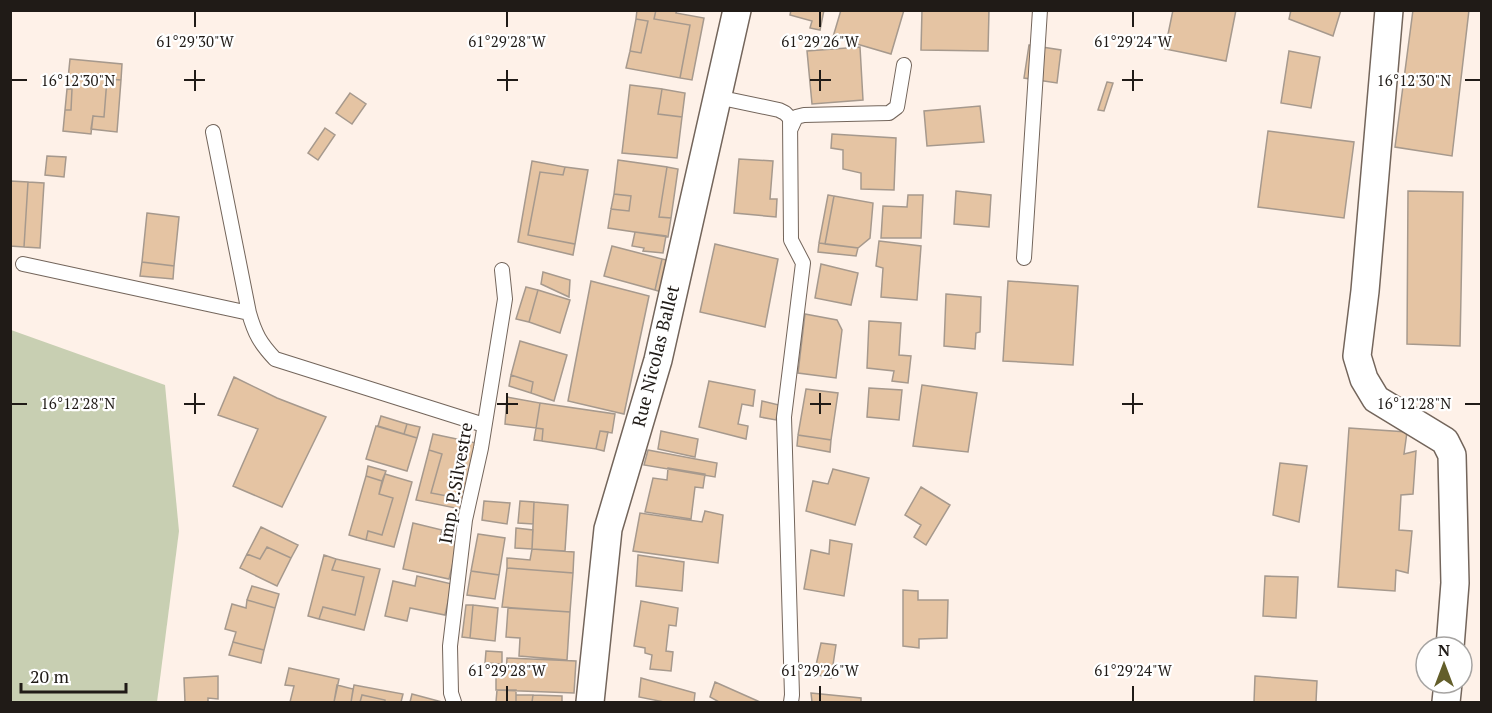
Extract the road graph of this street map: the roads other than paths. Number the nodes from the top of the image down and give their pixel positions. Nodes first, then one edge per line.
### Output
1 (736, 10) edge
2 (1040, 10) edge
3 (1389, 10) edge
4 (904, 65) dead end
5 (717, 97) junction
6 (790, 128) junction
7 (213, 132) dead end
8 (1024, 258) dead end
9 (23, 264) dead end
10 (502, 270) dead end
11 (249, 313) junction
12 (484, 425) junction
13 (1451, 635) edge
14 (792, 700) edge
15 (454, 702) edge
16 (590, 702) edge

1 - 5 street, Rue Nicolas Ballet
2 - 8 lane
3 - 13 street
4 - 6 lane
5 - 6 lane
5 - 16 street, Rue Nicolas Ballet
6 - 14 lane
7 - 11 lane
9 - 11 lane
10 - 12 lane, Imp. P.Silvestre
11 - 12 lane
12 - 15 lane, Imp. P.Silvestre

